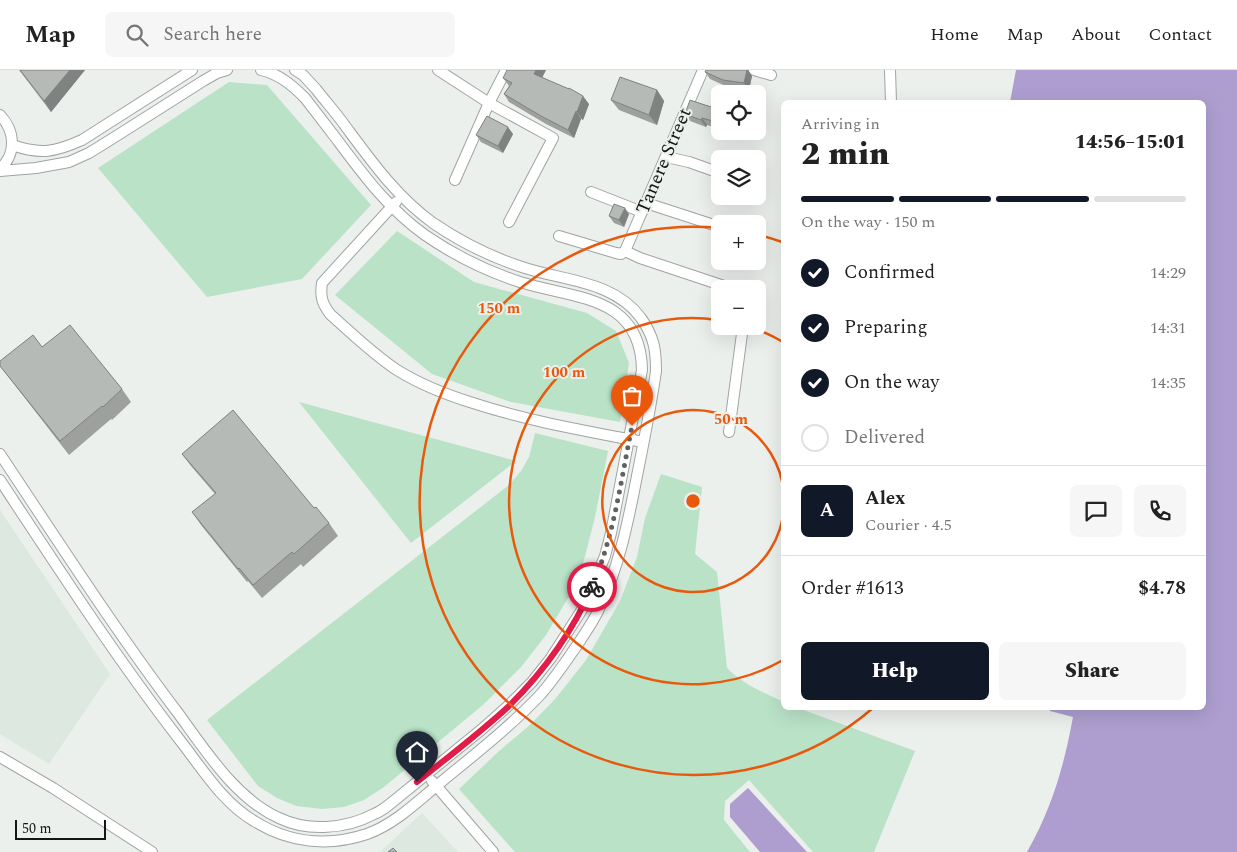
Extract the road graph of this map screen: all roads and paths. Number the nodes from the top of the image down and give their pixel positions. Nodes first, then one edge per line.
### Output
1 (192, 70) edge
2 (227, 70) edge
3 (261, 70) edge
4 (295, 70) edge
5 (438, 70) edge
6 (506, 70) edge
7 (703, 70) edge
8 (754, 70) edge
9 (890, 70) edge
10 (770, 75) dead end
11 (891, 100) edge
12 (489, 103) junction
13 (0, 115) edge
14 (12, 145) junction
15 (666, 156) junction
16 (370, 159) junction
17 (358, 168) junction
18 (0, 170) edge
19 (711, 170) edge
20 (455, 180) dead end
21 (591, 192) dead end
22 (402, 196) junction
23 (392, 206) junction
24 (644, 207) junction
25 (509, 222) dead end
26 (711, 224) edge
27 (559, 236) dead end
28 (625, 251) junction
29 (711, 282) edge
30 (741, 335) edge
31 (729, 432) dead end
32 (629, 439) junction
33 (644, 442) junction
34 (0, 454) edge
35 (0, 480) edge
36 (0, 757) edge
37 (427, 774) junction
38 (437, 786) junction
39 (152, 852) edge
40 (494, 852) edge

1 - 14 street
2 - 18 street
3 - 17 street
4 - 16 street
5 - 12 street
6 - 12 street
7 - 15 street, Tanere Street
8 - 10 street
9 - 11 street
12 - 20 street
12 - 25 street
13 - 14 street
14 - 18 street
15 - 19 street
15 - 24 street, Tanere Street
16 - 17 street
16 - 22 street
17 - 23 street
21 - 24 street
22 - 23 street
22 - 33 street
23 - 32 street
23 - 32 street
24 - 26 street
24 - 28 street, Tanere Street
27 - 28 street
28 - 29 street
30 - 31 street
32 - 33 street
32 - 37 street
33 - 38 street
34 - 37 street
35 - 38 street
36 - 39 street
37 - 38 street
38 - 40 street

